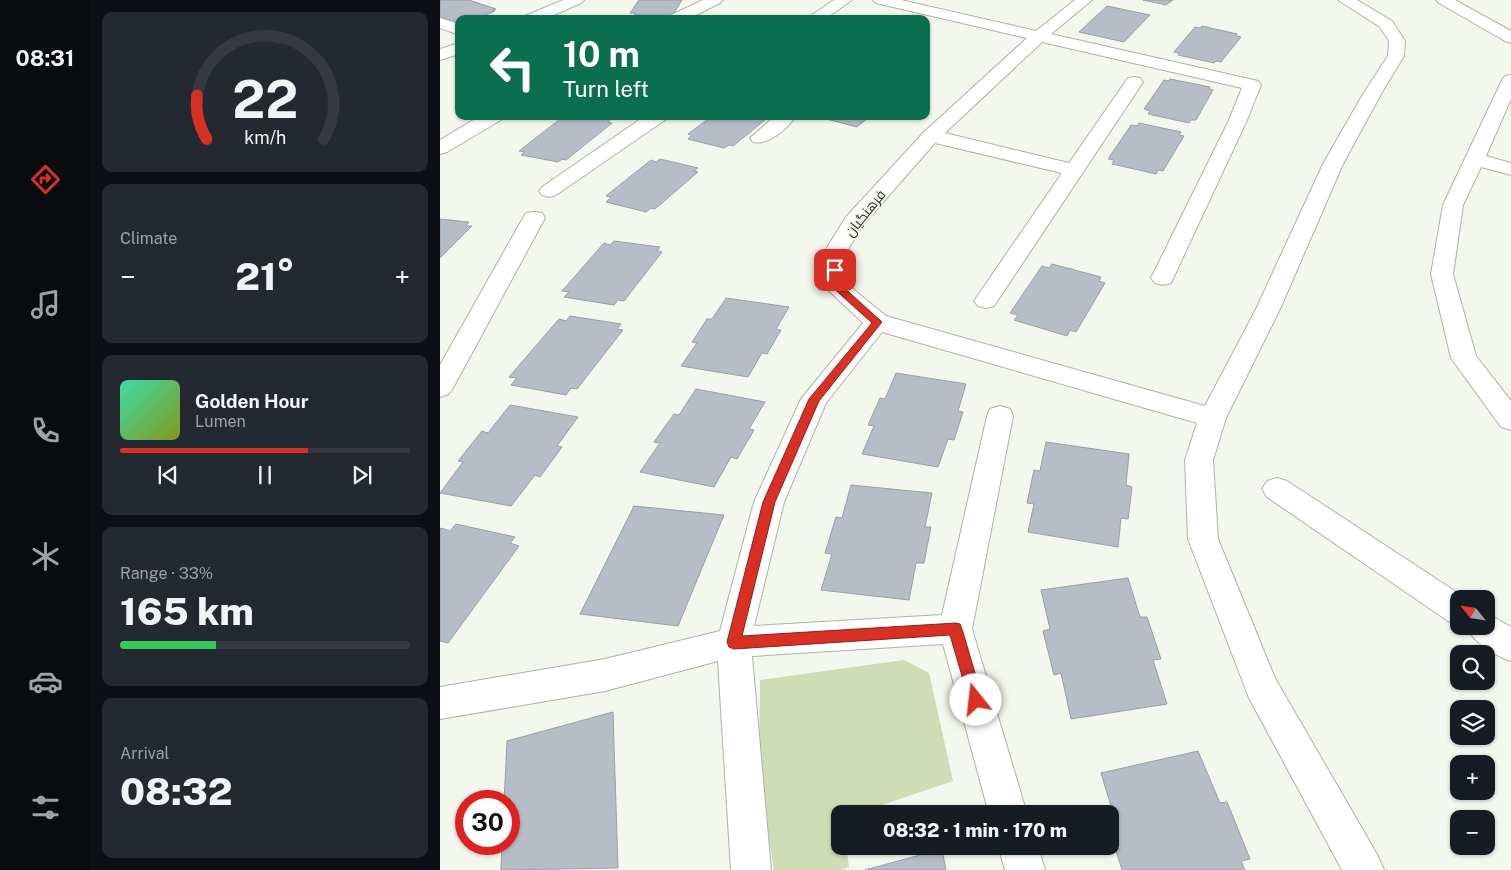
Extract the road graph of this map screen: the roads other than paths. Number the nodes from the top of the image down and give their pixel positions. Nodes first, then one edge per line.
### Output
1 (543, 0) edge
2 (576, 0) edge
3 (715, 0) edge
4 (844, 0) edge
5 (880, 0) edge
6 (960, 0) edge
7 (1084, 0) edge
8 (1346, 0) edge
9 (1444, 0) edge
10 (561, 7) junction
11 (925, 14) edge
12 (541, 15) edge
13 (683, 15) edge
14 (820, 15) edge
15 (1039, 36) junction
16 (1511, 38) edge
17 (455, 50) edge
18 (440, 56) edge
19 (1511, 80) edge
20 (1134, 82) dead end
21 (487, 120) edge
22 (652, 120) edge
23 (783, 120) edge
24 (931, 136) junction
25 (760, 138) dead end
26 (440, 148) edge
27 (1474, 159) junction
28 (1511, 169) edge
29 (1075, 170) junction
30 (549, 191) dead end
31 (534, 218) dead end
32 (1163, 278) dead end
33 (986, 302) dead end
34 (877, 322) junction
35 (440, 388) edge
36 (1000, 416) dead end
37 (1212, 418) junction
38 (1511, 420) edge
39 (1277, 489) dead end
40 (1450, 605) edge
41 (956, 629) junction
42 (1495, 635) edge
43 (734, 642) junction
44 (1511, 646) edge
45 (440, 703) edge
46 (1005, 805) edge
47 (1021, 855) edge
48 (751, 870) edge
49 (1025, 870) edge
50 (1364, 870) edge

1 - 10 street
2 - 10 street
3 - 13 street
4 - 14 street
5 - 11 street
6 - 11 street
7 - 15 street, فرهنگیان
8 - 37 street
9 - 16 street
10 - 12 street
11 - 15 street
15 - 24 street, فرهنگیان
15 - 32 street
17 - 18 street
19 - 27 street
20 - 29 street
21 - 26 street
22 - 30 street
23 - 25 street
24 - 29 street
24 - 34 street, فرهنگیان
27 - 28 street
27 - 38 street
29 - 33 street
31 - 35 street
34 - 37 street, فرهنگیان
34 - 43 street
36 - 41 street
37 - 50 street
39 - 40 street
41 - 43 street
41 - 46 street
42 - 44 street
43 - 45 street
43 - 48 street
47 - 49 street

